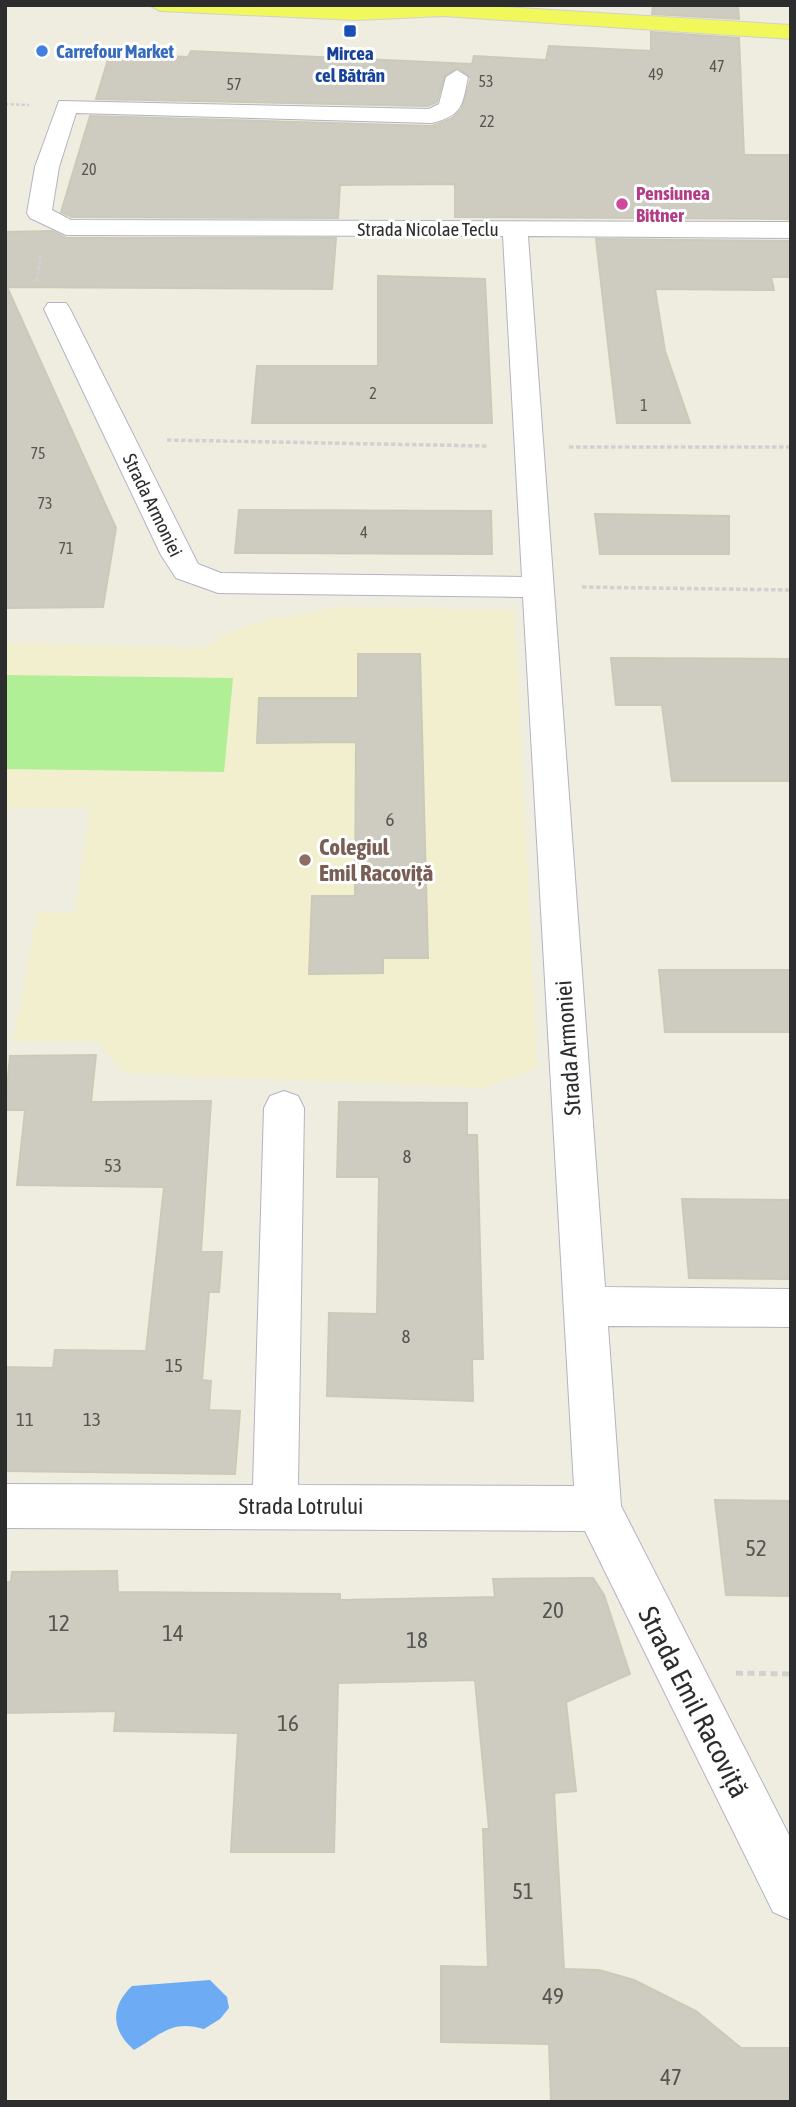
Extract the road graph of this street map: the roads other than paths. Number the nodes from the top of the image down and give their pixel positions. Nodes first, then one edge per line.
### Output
1 (160, 5) edge
2 (420, 5) edge
3 (478, 9) edge
4 (443, 10) junction
5 (791, 32) edge
6 (457, 77) dead end
7 (515, 229) junction
8 (791, 230) edge
9 (57, 309) road end
10 (538, 587) junction
11 (284, 1108) dead end
12 (585, 1306) junction
13 (791, 1308) edge
14 (5, 1506) edge
15 (275, 1506) junction
16 (598, 1509) junction
17 (791, 1894) edge

1 - 4 main road
2 - 4 main road
3 - 4 main road
3 - 5 main road
6 - 7 street, Strada Nicolae Teclu
7 - 8 street, Strada Nicolae Teclu
7 - 10 street, Strada Armoniei
9 - 10 street, Strada Armoniei
10 - 12 street, Strada Armoniei
11 - 15 street
12 - 13 street
12 - 16 street, Strada Armoniei
14 - 15 street, Strada Lotrului
15 - 16 street, Strada Lotrului
16 - 17 street, Strada Emil Racoviță

